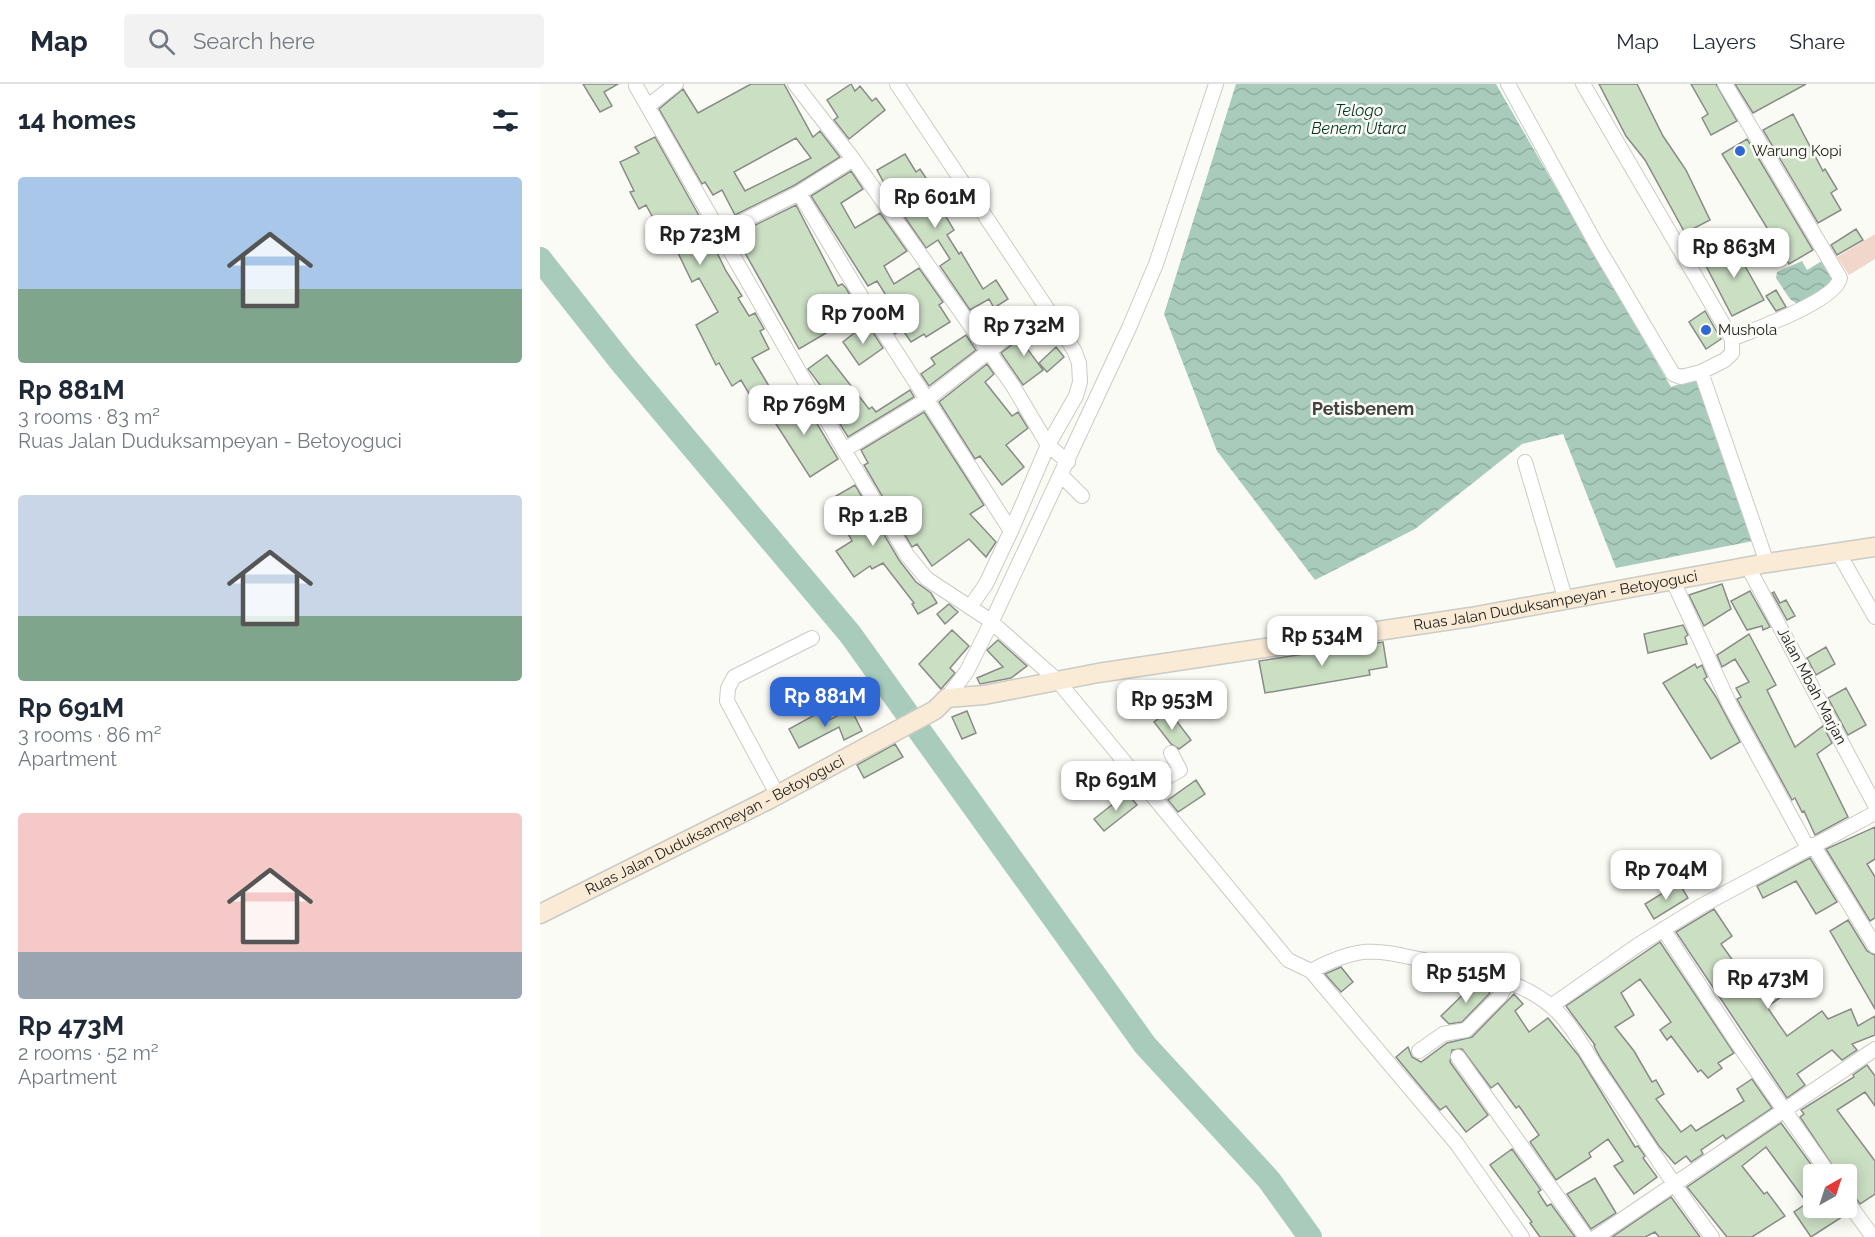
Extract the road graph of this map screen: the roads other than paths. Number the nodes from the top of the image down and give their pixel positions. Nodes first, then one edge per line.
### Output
1 (676, 84) edge
2 (795, 84) edge
3 (897, 84) edge
4 (1216, 84) edge
5 (1508, 84) edge
6 (1583, 84) edge
7 (1725, 84) edge
8 (636, 86) dead end
9 (648, 106) junction
10 (853, 159) junction
11 (799, 193) junction
12 (721, 232) junction
13 (1046, 307) junction
14 (1732, 339) junction
15 (988, 350) junction
16 (1701, 372) junction
17 (927, 400) junction
18 (844, 450) junction
19 (1057, 454) junction
20 (1525, 462) dead end
21 (1061, 475) junction
22 (1082, 496) dead end
23 (1011, 531) junction
24 (1875, 547) edge
25 (1838, 552) junction
26 (1767, 563) junction
27 (1748, 567) junction
28 (1673, 581) junction
29 (1566, 601) junction
30 (983, 615) junction
31 (1875, 616) edge
32 (812, 638) dead end
33 (1057, 680) junction
34 (941, 704) junction
35 (1171, 753) dead end
36 (1147, 788) junction
37 (777, 794) junction
38 (1875, 805) edge
39 (1875, 813) edge
40 (1811, 847) junction
41 (540, 914) edge
42 (1663, 929) junction
43 (1875, 946) edge
44 (1311, 971) junction
45 (1507, 983) junction
46 (1551, 1006) junction
47 (1875, 1049) edge
48 (1419, 1051) dead end
49 (1458, 1057) dead end
50 (1783, 1108) junction
51 (1822, 1164) edge
52 (1674, 1186) junction
53 (1857, 1215) edge
54 (1522, 1237) edge
55 (1586, 1237) edge
56 (1596, 1237) edge
57 (1712, 1237) edge
58 (1873, 1237) edge

1 - 9 street
2 - 10 street
3 - 13 street
4 - 19 street
5 - 16 street
6 - 14 street
7 - 14 street
8 - 9 street
9 - 12 street
10 - 11 street
10 - 15 street
11 - 12 street
11 - 17 street
12 - 18 street
13 - 15 street
13 - 19 street
14 - 16 street
15 - 17 street
15 - 19 street
16 - 26 street
17 - 18 street
17 - 23 street
18 - 30 street
19 - 21 street
19 - 23 street
20 - 29 street
21 - 22 street
21 - 30 street
23 - 30 street
24 - 25 main road, Ruas Jalan Duduksampeyan - Betoyoguci
25 - 26 main road, Ruas Jalan Duduksampeyan - Betoyoguci
25 - 31 street
26 - 27 main road, Ruas Jalan Duduksampeyan - Betoyoguci
27 - 28 main road, Ruas Jalan Duduksampeyan - Betoyoguci
27 - 38 street, Jalan Mbah Marjan
28 - 29 main road, Ruas Jalan Duduksampeyan - Betoyoguci
28 - 40 street
29 - 33 main road, Ruas Jalan Duduksampeyan - Betoyoguci
30 - 33 street
30 - 34 street
32 - 37 street
33 - 34 main road, Ruas Jalan Duduksampeyan - Betoyoguci
33 - 36 street
34 - 37 main road, Ruas Jalan Duduksampeyan - Betoyoguci
35 - 36 street
36 - 44 street
37 - 41 main road, Ruas Jalan Duduksampeyan - Betoyoguci
39 - 40 street
40 - 42 street
40 - 43 street
42 - 46 street
42 - 50 street
44 - 45 street
44 - 54 street
45 - 46 street
45 - 48 street
46 - 52 street
47 - 50 street
49 - 55 street
50 - 51 street
50 - 52 street
52 - 56 street
52 - 57 street
53 - 58 street

